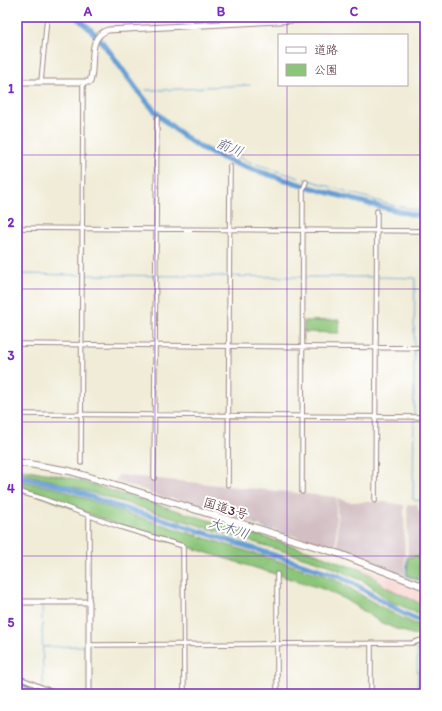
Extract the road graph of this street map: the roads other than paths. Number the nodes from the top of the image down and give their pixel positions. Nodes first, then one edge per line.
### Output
1 (47, 17) edge
2 (336, 17) edge
3 (354, 17) edge
4 (17, 82) edge
5 (41, 82) junction
6 (83, 83) junction
7 (157, 118) dead end
8 (230, 166) dead end
9 (306, 182) dead end
10 (377, 211) dead end
11 (17, 228) edge
12 (82, 228) junction
13 (156, 229) junction
14 (230, 230) junction
15 (303, 230) junction
16 (377, 231) junction
17 (425, 231) edge
18 (17, 344) edge
19 (82, 345) junction
20 (155, 346) junction
21 (229, 346) junction
22 (303, 347) junction
23 (376, 348) junction
24 (425, 348) edge
25 (17, 414) edge
26 (81, 414) junction
27 (155, 415) junction
28 (228, 415) junction
29 (302, 416) junction
30 (376, 417) junction
31 (425, 417) edge
32 (17, 462) edge
33 (81, 463) dead end
34 (154, 478) dead end
35 (228, 485) dead end
36 (17, 492) edge
37 (302, 492) dead end
38 (375, 501) dead end
39 (89, 515) junction
40 (277, 574) dead end
41 (425, 587) edge
42 (17, 602) edge
43 (89, 602) junction
44 (425, 639) edge
45 (371, 643) junction
46 (184, 644) junction
47 (276, 644) junction
48 (89, 645) junction
49 (17, 677) edge
50 (58, 694) edge
51 (90, 694) edge
52 (184, 694) edge
53 (277, 694) edge
54 (371, 694) edge

1 - 5 street
2 - 3 street
2 - 6 street
4 - 5 street
5 - 6 street
6 - 12 street
7 - 13 street
8 - 14 street
9 - 15 street
10 - 16 street
11 - 12 street
12 - 13 street
12 - 19 street
13 - 14 street
13 - 20 street
14 - 15 street
14 - 21 street
15 - 16 street
15 - 22 street
16 - 17 street
16 - 23 street
18 - 19 street
19 - 20 street
19 - 26 street
20 - 21 street
20 - 27 street
21 - 22 street
21 - 28 street
22 - 23 street
22 - 29 street
23 - 24 street
23 - 30 street
25 - 26 street
26 - 27 street
26 - 33 street
27 - 28 street
27 - 34 street
28 - 29 street
28 - 35 street
29 - 30 street
29 - 37 street
30 - 31 street
30 - 38 street
32 - 41 highway, 国道3号
36 - 39 street
39 - 43 street
39 - 46 street
40 - 47 street
42 - 43 street
43 - 48 street
44 - 45 street
45 - 47 street
45 - 54 street
46 - 47 street
46 - 48 street
46 - 52 street
47 - 53 street
48 - 51 street
49 - 50 street

